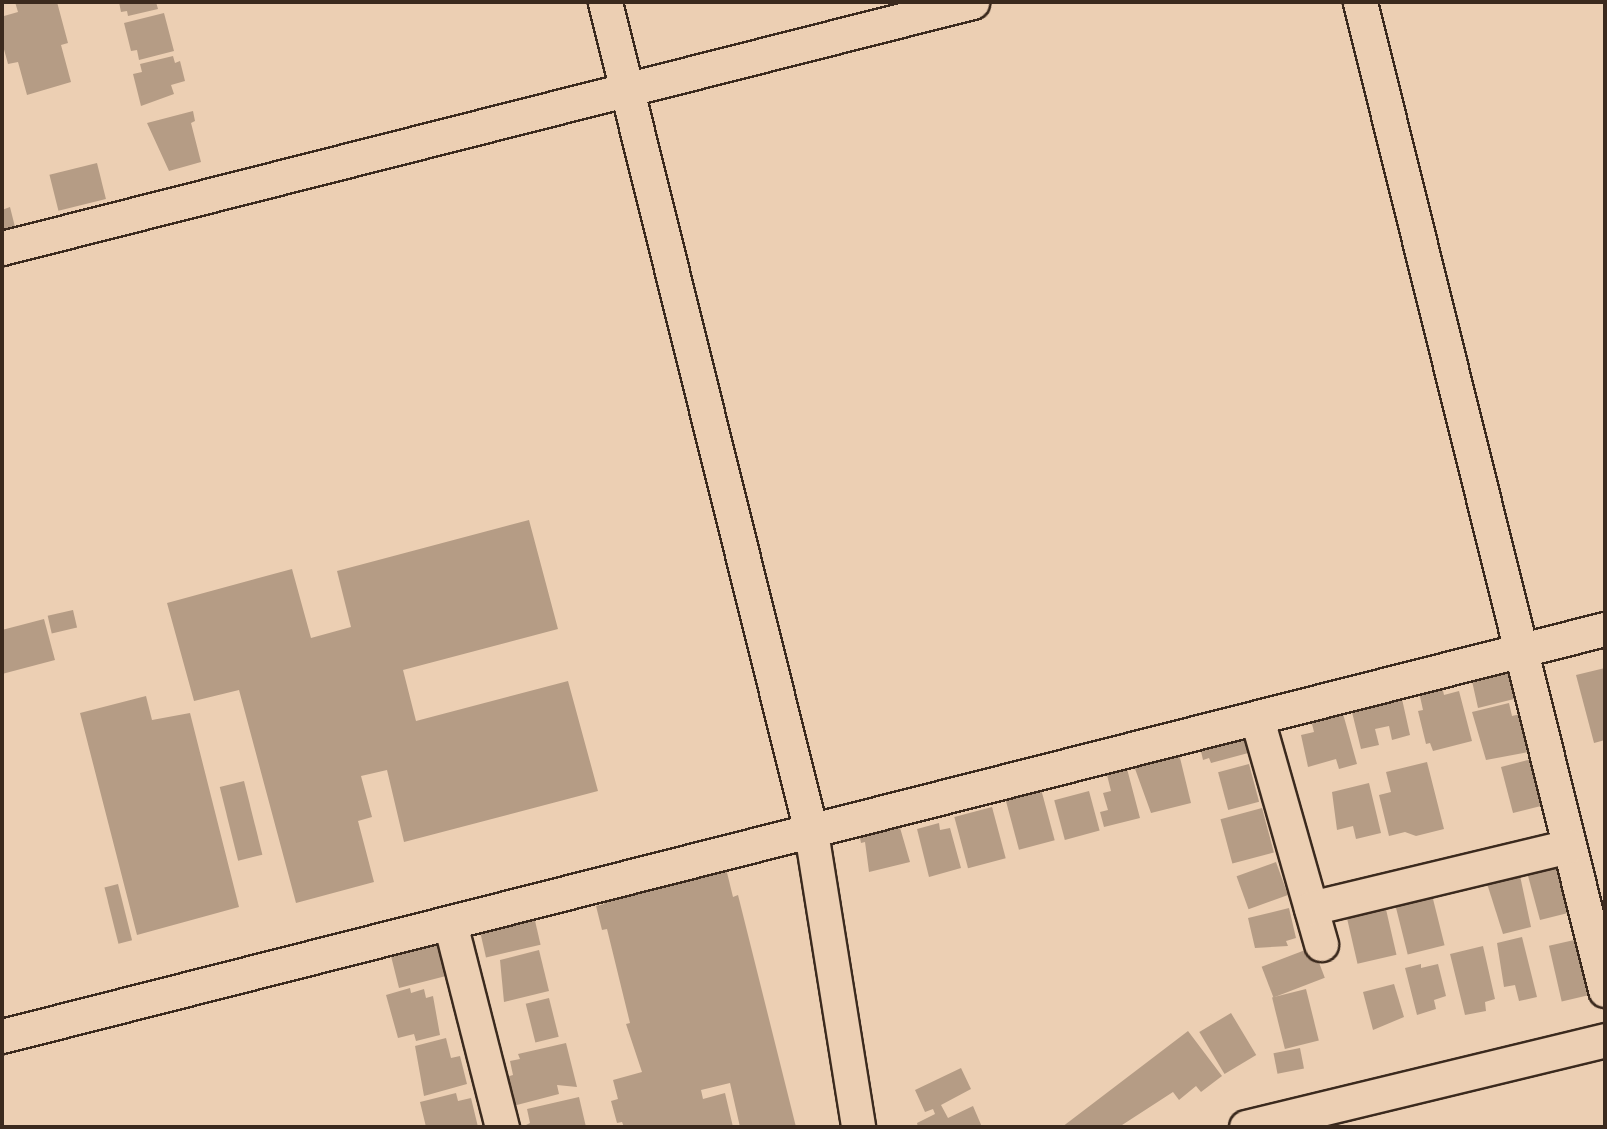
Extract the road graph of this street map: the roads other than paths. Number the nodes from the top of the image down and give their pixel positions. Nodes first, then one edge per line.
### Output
1 (605, 2) edge
2 (972, 2) edge
3 (1360, 2) edge
4 (627, 92) junction
5 (2, 248) edge
6 (1605, 629) edge
7 (1520, 653) junction
8 (1258, 719) junction
9 (811, 832) junction
10 (1569, 846) junction
11 (1311, 908) junction
12 (450, 923) junction
13 (1321, 944) dead end
14 (1605, 990) edge
15 (2, 1036) edge
16 (1605, 1040) edge
17 (502, 1127) edge
18 (858, 1127) edge
19 (1246, 1127) edge

1 - 4 street
2 - 4 street
3 - 7 street
4 - 5 street
4 - 9 street
6 - 7 street
7 - 8 street
7 - 10 street
8 - 9 street
8 - 11 street
9 - 12 street
9 - 18 street
10 - 11 street
10 - 14 street
11 - 13 street
12 - 15 street
12 - 17 street
16 - 19 street

